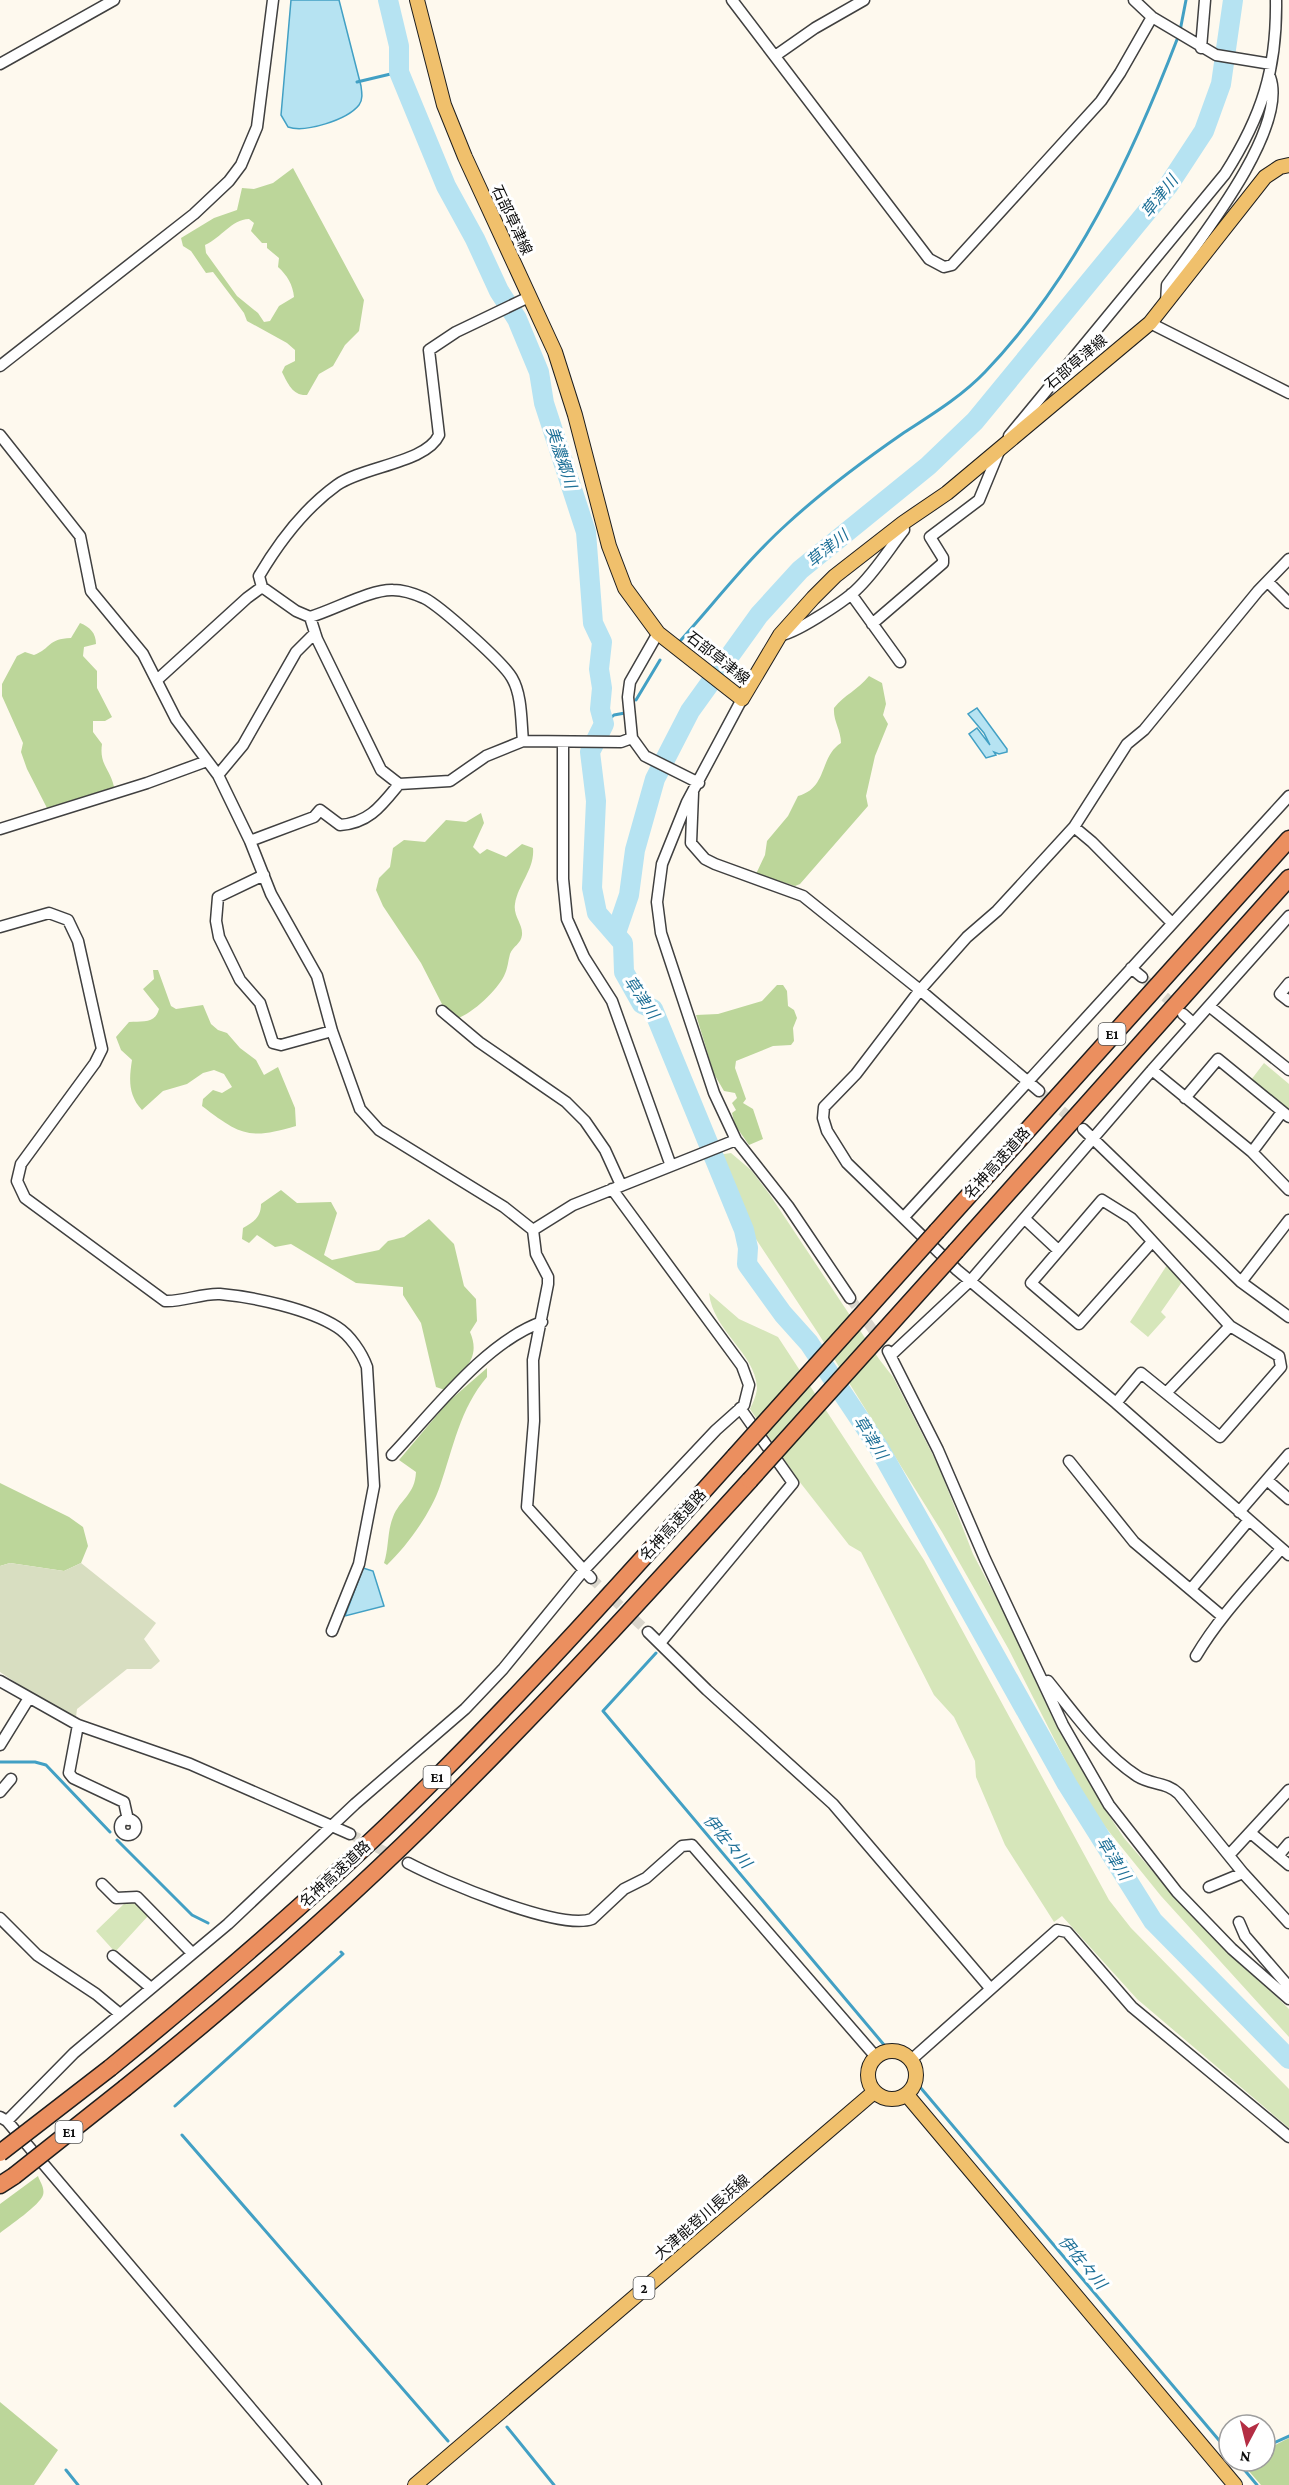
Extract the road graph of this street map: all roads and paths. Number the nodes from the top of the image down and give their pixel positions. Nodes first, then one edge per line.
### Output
1 (114, 0) edge
2 (273, 0) edge
3 (417, 0) edge
4 (732, 0) edge
5 (864, 0) edge
6 (1134, 0) edge
7 (1205, 0) edge
8 (1276, 0) edge
9 (1152, 17) junction
10 (1201, 48) junction
11 (775, 56) junction
12 (0, 64) edge
13 (1271, 64) junction
14 (1270, 77) junction
15 (1289, 165) edge
16 (525, 299) junction
17 (1166, 303) junction
18 (1150, 322) junction
19 (0, 366) edge
20 (1289, 393) edge
21 (0, 435) edge
22 (1001, 447) junction
23 (903, 523) junction
24 (1289, 559) edge
25 (1268, 582) junction
26 (262, 587) junction
27 (851, 594) junction
28 (1289, 603) edge
29 (310, 616) junction
30 (872, 624) junction
31 (315, 633) junction
32 (658, 633) junction
33 (780, 635) junction
34 (900, 662) dead end
35 (157, 680) junction
36 (742, 699) junction
37 (627, 740) junction
38 (524, 741) junction
39 (563, 743) junction
40 (207, 761) junction
41 (218, 775) junction
42 (399, 784) junction
43 (696, 788) junction
44 (1289, 796) edge
45 (1074, 827) junction
46 (0, 829) edge
47 (1289, 838) edge
48 (250, 841) junction
49 (264, 875) junction
50 (1289, 878) edge
51 (1289, 916) edge
52 (1172, 923) junction
53 (0, 927) edge
54 (1131, 968) junction
55 (1142, 976) tunnel mouth
56 (1289, 983) edge
57 (920, 990) junction
58 (1289, 1001) edge
59 (1209, 1006) junction
60 (442, 1011) dead end
61 (1183, 1014) tunnel mouth
62 (1193, 1023) junction
63 (332, 1031) junction
64 (1152, 1070) junction
65 (1289, 1070) edge
66 (1028, 1082) junction
67 (1039, 1091) tunnel mouth
68 (1185, 1098) junction
69 (1286, 1114) edge
70 (1083, 1129) tunnel mouth
71 (1094, 1137) junction
72 (736, 1140) junction
73 (1252, 1152) junction
74 (675, 1165) junction
75 (621, 1185) junction
76 (1289, 1190) edge
77 (904, 1217) junction
78 (1025, 1219) junction
79 (1289, 1220) edge
80 (533, 1230) junction
81 (1152, 1242) junction
82 (1057, 1249) junction
83 (972, 1280) junction
84 (1241, 1281) junction
85 (850, 1298) tunnel mouth
86 (1289, 1317) edge
87 (542, 1322) junction
88 (1230, 1326) junction
89 (1167, 1392) junction
90 (1116, 1403) junction
91 (740, 1408) junction
92 (1289, 1454) edge
93 (392, 1455) dead end
94 (1069, 1461) dead end
95 (1267, 1480) junction
96 (1289, 1499) edge
97 (1239, 1512) junction
98 (1249, 1520) junction
99 (1285, 1552) edge
100 (588, 1574) junction
101 (1191, 1589) junction
102 (1223, 1617) junction
103 (332, 1631) dead end
104 (648, 1632) tunnel mouth
105 (660, 1643) junction
106 (1196, 1656) dead end
107 (1038, 1670) junction
108 (0, 1681) edge
109 (28, 1698) junction
110 (78, 1725) junction
111 (0, 1745) edge
112 (11, 1779) dead end
113 (1289, 1790) edge
114 (0, 1792) edge
115 (128, 1820) dead end
116 (331, 1827) junction
117 (350, 1834) tunnel mouth
118 (1252, 1834) junction
119 (1289, 1843) edge
120 (1230, 1854) junction
121 (1278, 1856) junction
122 (408, 1863) tunnel mouth
123 (1289, 1865) edge
124 (1243, 1873) junction
125 (102, 1884) dead end
126 (1209, 1887) dead end
127 (0, 1918) edge
128 (1239, 1922) dead end
129 (1289, 1923) edge
130 (192, 1953) junction
131 (113, 1956) dead end
132 (1289, 1987) edge
133 (151, 1988) junction
134 (990, 1988) junction
135 (1289, 1999) edge
136 (120, 2014) junction
137 (876, 2057) junction
138 (911, 2060) junction
139 (874, 2092) junction
140 (907, 2095) junction
141 (3, 2119) edge
142 (1289, 2137) edge
143 (0, 2153) edge
144 (7, 2181) edge
145 (316, 2485) edge
146 (416, 2485) edge
147 (1235, 2485) edge

1 - 12 street
2 - 19 street
3 - 16 main road, 石部草津線
4 - 11 street
5 - 11 street
6 - 9 street
7 - 10 street
8 - 13 street
9 - 10 street
9 - 11 street
10 - 13 street
13 - 14 street
14 - 17 street
14 - 22 street
15 - 17 main road, 石部草津線
16 - 26 street
16 - 32 main road, 石部草津線
17 - 18 main road, 石部草津線
18 - 20 street
18 - 22 main road, 石部草津線
21 - 35 street
22 - 23 main road, 石部草津線
22 - 30 street
23 - 27 street
23 - 33 main road, 石部草津線
24 - 25 street
25 - 28 street
25 - 45 street
26 - 29 street
26 - 35 street
27 - 30 street
27 - 33 street
29 - 31 street
29 - 38 street
30 - 34 street
31 - 41 street
31 - 42 street
32 - 36 main road, 石部草津線
32 - 37 street
33 - 36 main road, 石部草津線
35 - 40 street
36 - 43 street
37 - 39 street
37 - 43 street
38 - 39 street
38 - 42 street
39 - 74 street
40 - 41 street
40 - 46 street
41 - 48 street
42 - 48 street
43 - 57 street
43 - 72 street
44 - 52 street
45 - 52 street
45 - 57 street
47 - 143 highway, 名神高速道路 / E1, bridge
48 - 49 street
49 - 63 street
49 - 63 street
50 - 144 highway, 名神高速道路 / E1, bridge
51 - 59 street
52 - 54 street
53 - 103 street
54 - 55 street
54 - 66 street
56 - 58 street
57 - 66 street
57 - 77 street
59 - 62 street
59 - 65 street
60 - 75 street
61 - 62 street
62 - 64 street
63 - 80 street
64 - 68 street
64 - 71 street
66 - 67 street
66 - 77 street
68 - 69 street
68 - 73 street
69 - 73 street
70 - 71 street
71 - 78 street
71 - 84 street
72 - 74 street
72 - 85 street
73 - 76 street
74 - 75 street
75 - 80 street
75 - 91 street
77 - 83 street
78 - 82 street
78 - 83 street
79 - 84 street
80 - 87 street
81 - 82 street
81 - 82 street
81 - 88 street
83 - 90 street
83 - 107 street
84 - 86 street
87 - 93 street
87 - 100 street
88 - 89 street
88 - 89 street
89 - 90 street
90 - 97 street
91 - 100 street
91 - 105 street
92 - 95 street
94 - 101 street
95 - 96 street
95 - 97 street
97 - 98 street
98 - 99 street
98 - 101 street
99 - 102 street
100 - 116 street
101 - 102 street
102 - 106 street
104 - 105 street
105 - 134 street
107 - 120 street
107 - 135 street
108 - 109 street
109 - 110 street
109 - 111 street
110 - 115 street
110 - 116 street
112 - 114 street
113 - 118 street
116 - 117 street
116 - 130 street
118 - 120 street
118 - 121 street
119 - 121 street
120 - 124 street
121 - 123 street
122 - 137 street
124 - 126 street
124 - 129 street
125 - 130 street
127 - 136 street
128 - 132 street
130 - 133 street
131 - 133 street
133 - 136 street
134 - 138 street
134 - 142 street
136 - 141 street
137 - 138 main road
137 - 139 main road
138 - 140 main road
139 - 140 main road
139 - 146 main road, 大津能登川長浜線 / 2
140 - 147 main road
141 - 145 street

